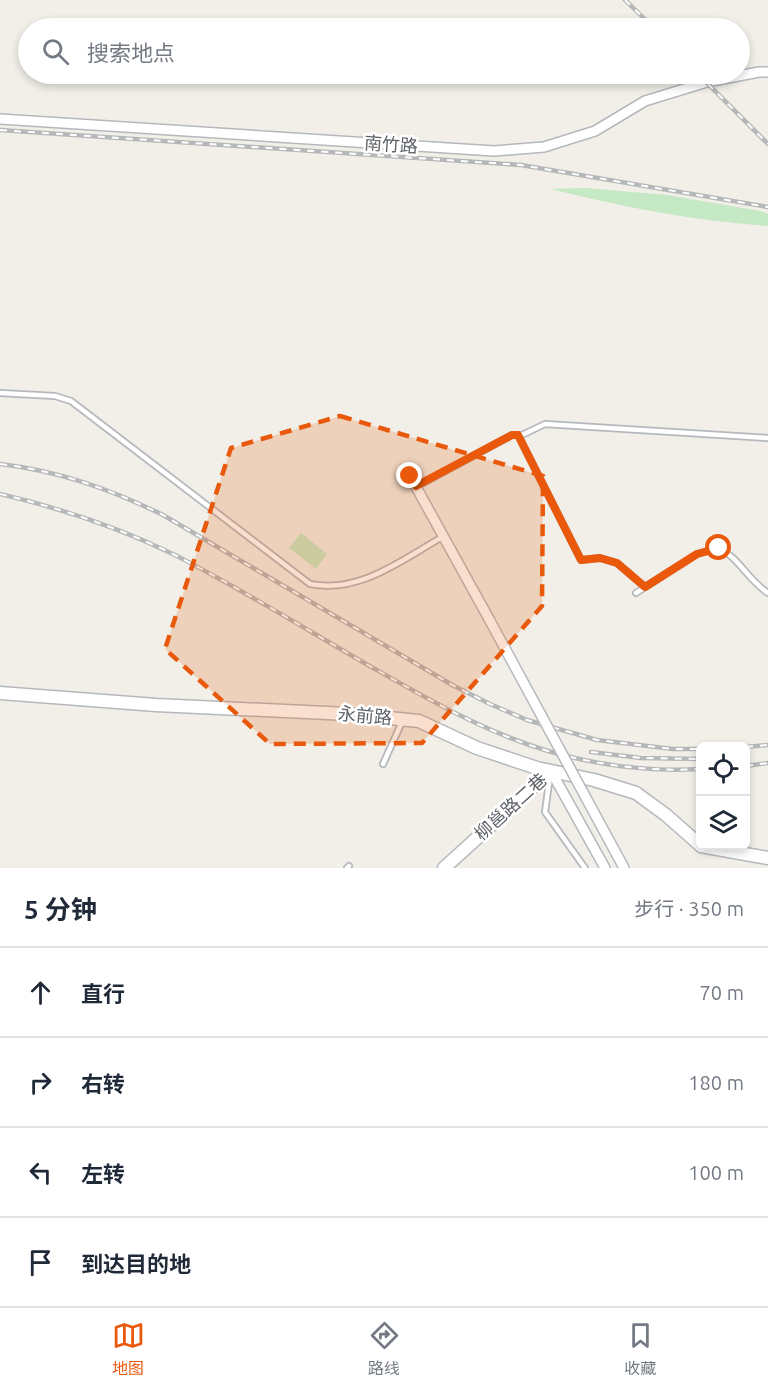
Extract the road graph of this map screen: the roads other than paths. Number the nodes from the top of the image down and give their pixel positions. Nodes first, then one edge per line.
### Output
1 (768, 72) edge
2 (750, 74) edge
3 (700, 84) edge
4 (0, 119) edge
5 (0, 393) edge
6 (518, 435) junction
7 (768, 438) edge
8 (410, 476) dead end
9 (416, 486) junction
10 (444, 536) junction
11 (645, 587) junction
12 (636, 593) dead end
13 (768, 593) edge
14 (0, 693) edge
15 (403, 720) junction
16 (383, 764) dead end
17 (551, 771) junction
18 (696, 841) edge
19 (727, 850) edge
20 (768, 858) edge
21 (444, 868) edge
22 (585, 868) edge
23 (605, 868) edge
24 (624, 868) edge

1 - 2 street, 南竹路
3 - 4 street, 南竹路
5 - 10 lane
6 - 7 lane
6 - 9 lane
6 - 11 lane
8 - 9 street
9 - 10 street
10 - 24 street, bridge
11 - 12 lane
11 - 13 lane
14 - 15 street, 永前路
15 - 16 lane
15 - 17 street, 永前路
17 - 18 street, 永前路
17 - 21 street, 柳邕路二巷
17 - 22 lane
17 - 23 street
19 - 20 street, 永前路

